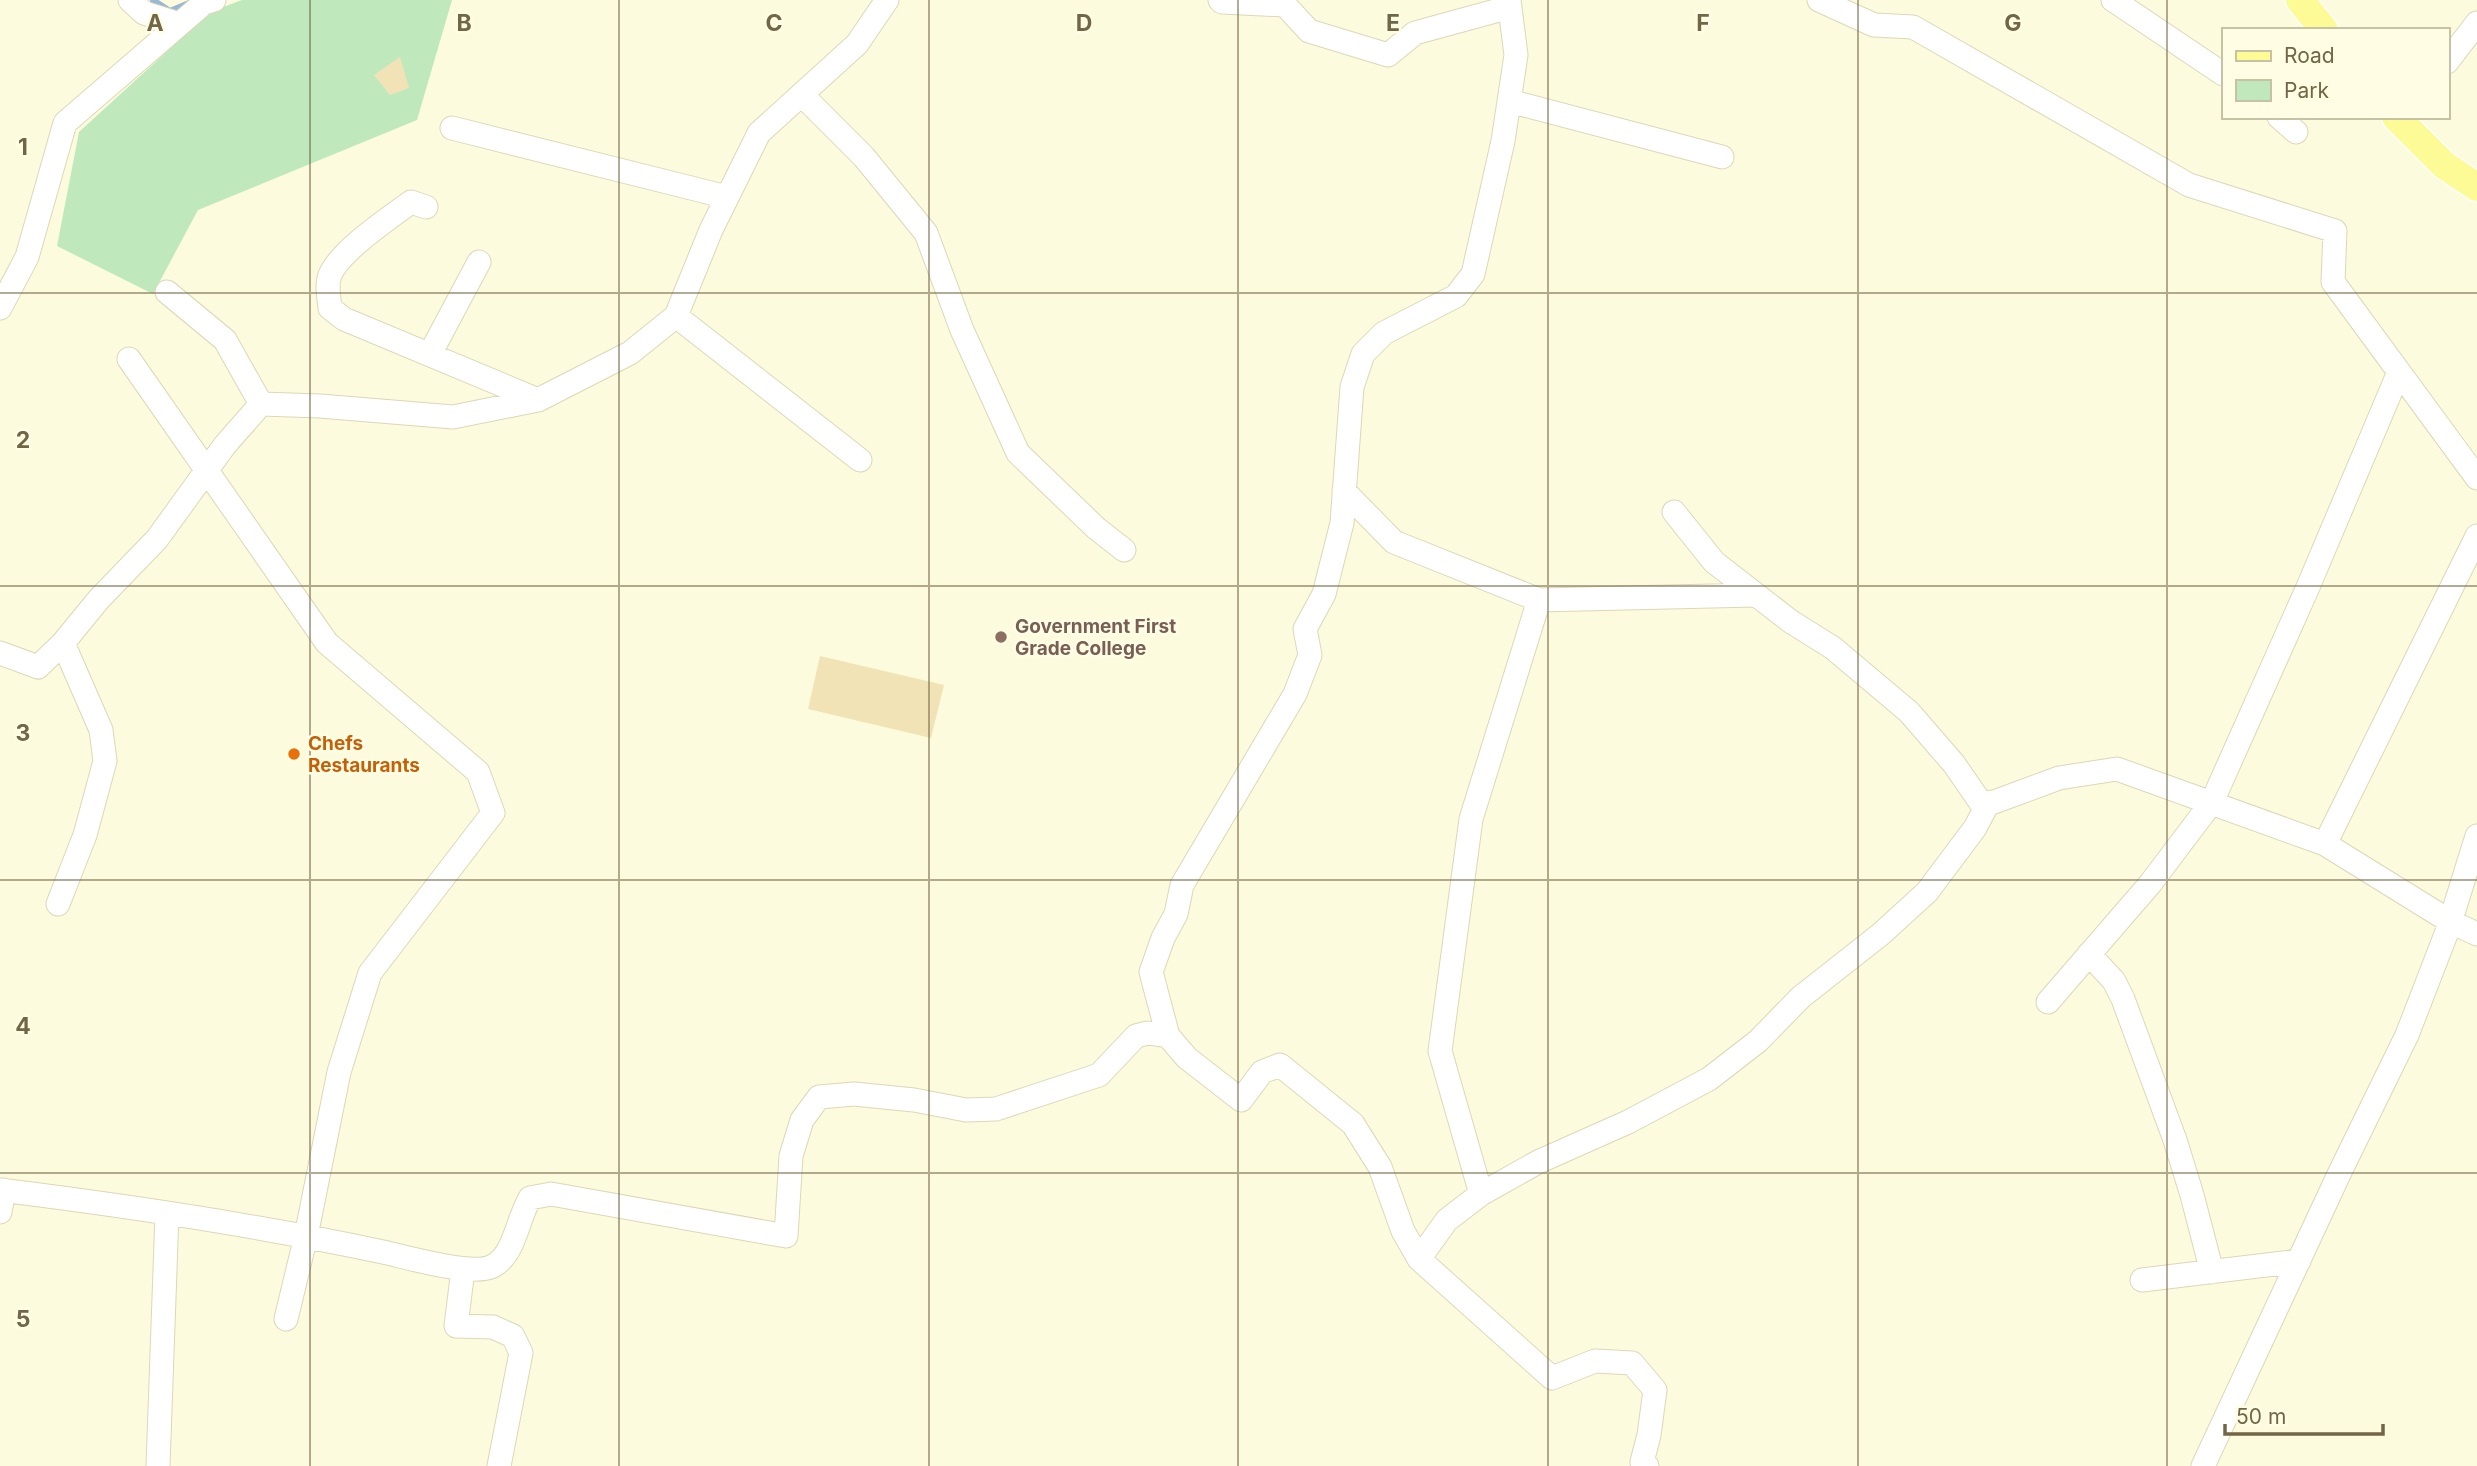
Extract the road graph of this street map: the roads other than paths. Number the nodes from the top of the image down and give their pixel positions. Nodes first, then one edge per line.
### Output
1 (130, 0) edge
2 (214, 0) edge
3 (887, 0) edge
4 (1220, 0) edge
5 (1819, 0) edge
6 (2113, 0) edge
7 (2300, 0) edge
8 (1509, 4) edge
9 (2477, 23) edge
10 (179, 24) junction
11 (2322, 28) edge
12 (2449, 59) edge
13 (2222, 73) edge
14 (802, 94) junction
15 (1509, 101) junction
16 (2401, 119) edge
17 (452, 128) dead end
18 (1722, 157) dead end
19 (2477, 187) edge
20 (727, 197) junction
21 (426, 207) dead end
22 (479, 262) dead end
23 (167, 292) dead end
24 (0, 308) edge
25 (676, 316) junction
26 (430, 354) junction
27 (129, 359) dead end
28 (2399, 372) junction
29 (538, 400) junction
30 (261, 404) junction
31 (860, 460) dead end
32 (207, 470) junction
33 (2477, 478) edge
34 (1344, 491) junction
35 (1674, 512) dead end
36 (2477, 536) edge
37 (1124, 550) dead end
38 (1755, 595) junction
39 (1539, 600) junction
40 (63, 643) junction
41 (0, 653) edge
42 (2212, 802) junction
43 (1981, 803) junction
44 (2477, 836) edge
45 (2325, 844) junction
46 (58, 904) dead end
47 (2451, 922) junction
48 (2477, 934) edge
49 (2089, 954) junction
50 (2048, 1002) dead end
51 (1168, 1036) junction
52 (1481, 1194) junction
53 (1, 1197) edge
54 (167, 1214) junction
55 (306, 1236) junction
56 (1419, 1259) junction
57 (2299, 1261) junction
58 (463, 1269) junction
59 (2212, 1272) junction
60 (2142, 1280) dead end
61 (286, 1319) dead end
62 (158, 1466) edge
63 (499, 1466) edge
64 (1647, 1466) edge
65 (2203, 1466) edge

1 - 10 street
2 - 10 street
3 - 14 street
4 - 8 street
5 - 28 street
6 - 13 street
7 - 11 main road
8 - 15 street
9 - 12 street
10 - 24 street
14 - 20 street
14 - 37 street
15 - 18 street
15 - 34 street
16 - 19 main road
17 - 20 street
20 - 25 street
21 - 26 street
22 - 26 street
23 - 30 street
25 - 29 street
25 - 31 street
26 - 29 street
27 - 32 street
28 - 33 street
28 - 42 street
29 - 30 street
30 - 32 street
32 - 40 street
32 - 55 street
34 - 39 street
34 - 51 street
35 - 38 street
36 - 45 street
38 - 39 street
38 - 43 street
39 - 52 street
40 - 41 street
40 - 46 street
42 - 43 street
42 - 45 street
42 - 49 street
43 - 52 street
44 - 47 street
45 - 47 street
47 - 48 street
47 - 57 street
49 - 50 street
49 - 59 street
51 - 56 street
51 - 58 street
52 - 56 street
53 - 54 street
54 - 55 street
54 - 62 street
55 - 58 street
55 - 61 street
56 - 64 street
57 - 59 street
57 - 65 street
58 - 63 street
59 - 60 street

